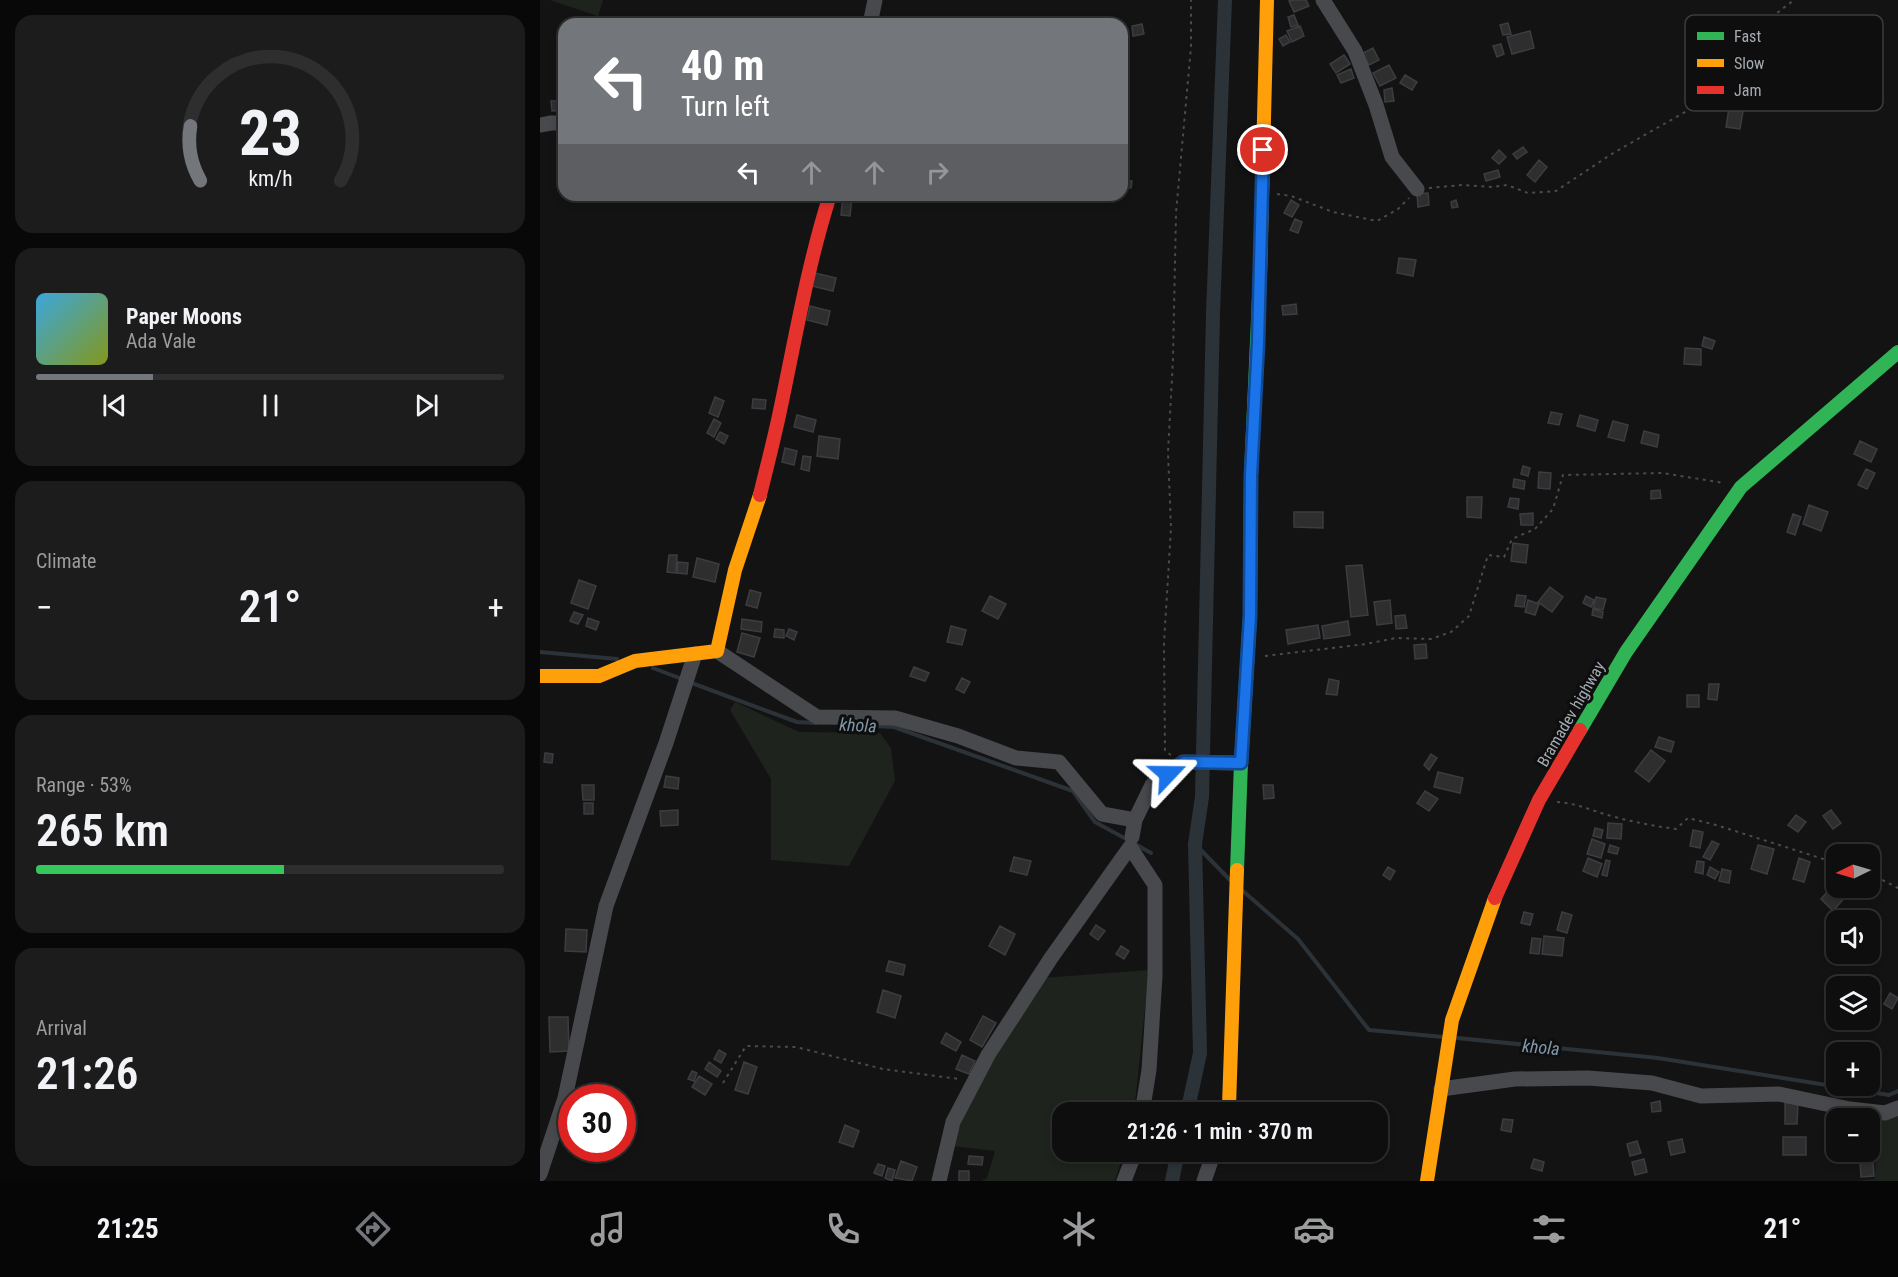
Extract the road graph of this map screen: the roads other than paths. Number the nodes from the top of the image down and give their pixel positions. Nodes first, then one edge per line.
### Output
1 (876, 0) edge
2 (1267, 0) edge
3 (1323, 0) edge
4 (872, 18) edge
5 (558, 123) edge
6 (540, 125) edge
7 (1417, 189) road end
8 (828, 201) edge
9 (1898, 352) edge
10 (717, 651) junction
11 (695, 654) junction
12 (540, 676) edge
13 (1241, 763) junction
14 (1135, 820) junction
15 (1132, 837) dead end
16 (1441, 1089) junction
17 (1144, 1102) edge
18 (1229, 1102) edge
19 (1898, 1108) edge
20 (1131, 1162) edge
21 (1211, 1162) edge
22 (540, 1174) edge
23 (939, 1181) edge
24 (1124, 1181) edge
25 (1204, 1181) edge
26 (1427, 1181) edge

1 - 4 street
2 - 13 street
3 - 7 street
5 - 6 street
8 - 10 street
9 - 16 street, Bramadev highway
10 - 11 street
10 - 14 street
11 - 12 street
11 - 22 street
13 - 14 street
13 - 18 street
14 - 15 street
16 - 19 street
16 - 26 street, Bramadev highway
17 - 23 street
20 - 24 street
21 - 25 street

